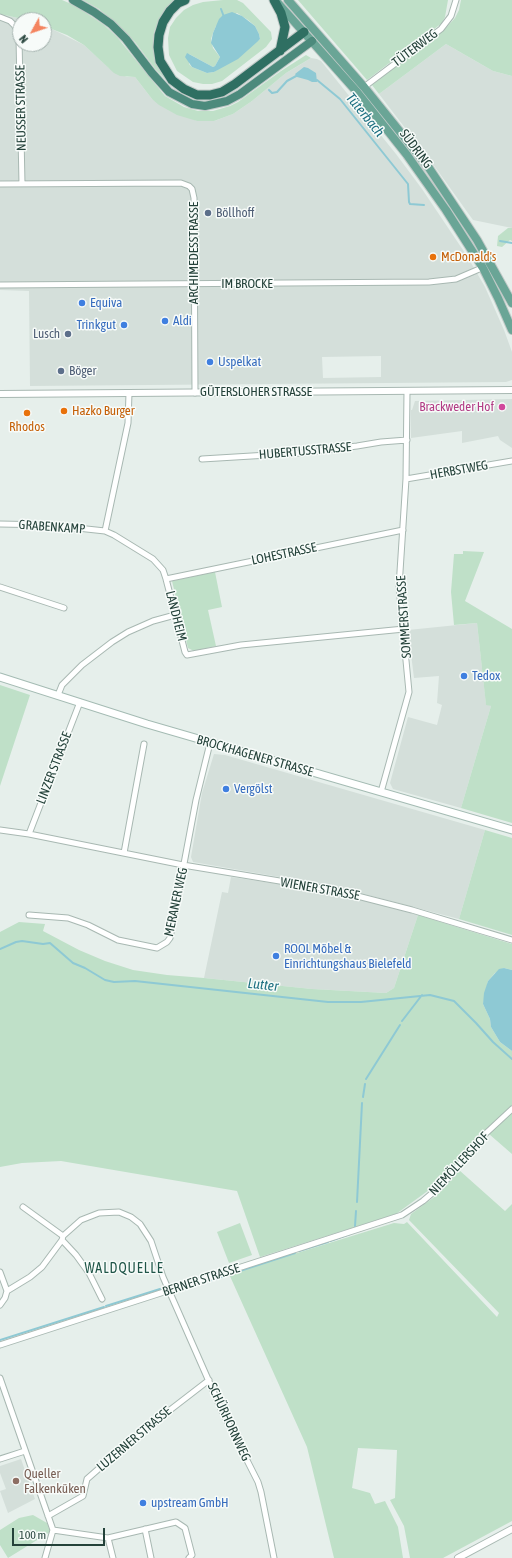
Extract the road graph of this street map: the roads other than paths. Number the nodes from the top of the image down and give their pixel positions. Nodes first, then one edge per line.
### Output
1 (73, 0) edge
2 (185, 0) edge
3 (275, 0) edge
4 (288, 0) edge
5 (456, 0) edge
6 (0, 17) edge
7 (315, 30) junction
8 (304, 32) junction
9 (312, 41) junction
10 (280, 51) junction
11 (364, 87) junction
12 (0, 184) edge
13 (22, 184) junction
14 (492, 264) junction
15 (483, 268) junction
16 (194, 284) junction
17 (0, 285) edge
18 (512, 303) edge
19 (512, 330) edge
20 (512, 390) edge
21 (407, 391) junction
22 (130, 393) junction
23 (195, 393) junction
24 (0, 394) edge
25 (407, 440) junction
26 (202, 459) dead end
27 (512, 460) edge
28 (406, 479) junction
29 (0, 525) edge
30 (403, 530) junction
31 (104, 531) junction
32 (166, 578) junction
33 (0, 587) edge
34 (64, 608) dead end
35 (176, 615) junction
36 (404, 629) junction
37 (0, 677) edge
38 (58, 696) junction
39 (80, 702) junction
40 (210, 742) junction
41 (144, 744) dead end
42 (381, 792) junction
43 (0, 830) edge
44 (512, 830) edge
45 (29, 834) junction
46 (124, 853) junction
47 (183, 865) junction
48 (30, 915) dead end
49 (512, 940) edge
50 (512, 1109) edge
51 (23, 1207) dead end
52 (402, 1215) joint
53 (63, 1238) junction
54 (0, 1272) edge
55 (170, 1290) junction
56 (7, 1291) junction
57 (102, 1299) dead end
58 (0, 1304) edge
59 (0, 1345) edge
60 (0, 1378) edge
61 (209, 1380) junction
62 (25, 1451) junction
63 (0, 1459) edge
64 (48, 1516) junction
65 (145, 1529) junction
66 (512, 1529) edge
67 (53, 1530) junction
68 (108, 1538) junction
69 (45, 1558) edge
70 (113, 1558) edge
71 (152, 1558) edge
72 (189, 1558) edge
73 (274, 1558) edge
74 (458, 1558) edge

1 - 9 highway
2 - 10 highway
3 - 8 main road, SÜDRING
3 - 10 highway
4 - 7 main road, SÜDRING
5 - 11 street, TÜTERWEG
6 - 13 street, NEUSSER STRASSE
7 - 8 main road
7 - 9 main road
7 - 11 main road, SÜDRING
8 - 9 main road, SÜDRING
8 - 10 highway
9 - 15 main road, SÜDRING
11 - 14 main road, SÜDRING
12 - 13 street
13 - 16 street, ARCHIMEDESSTRASSE
14 - 15 street, IM BROCKE
14 - 18 main road, SÜDRING
15 - 16 street, IM BROCKE
15 - 19 main road, SÜDRING
16 - 17 street, IM BROCKE
16 - 23 street, ARCHIMEDESSTRASSE
20 - 21 street, GÜTERSLOHER STRASSE
21 - 23 street, GÜTERSLOHER STRASSE
21 - 25 street, SOMMERSTRASSE
22 - 23 street, GÜTERSLOHER STRASSE
22 - 24 street, GÜTERSLOHER STRASSE
22 - 31 street
25 - 26 street, HUBERTUSSTRASSE
25 - 28 street, SOMMERSTRASSE
27 - 28 street, HERBSTWEG
28 - 30 street, SOMMERSTRASSE
29 - 31 street, GRABENKAMP
30 - 32 street, LOHESTRASSE
30 - 36 street, SOMMERSTRASSE
31 - 32 street, LANDHEIM
32 - 35 street, LANDHEIM
33 - 34 street
35 - 36 street, LANDHEIM
35 - 38 street
36 - 42 street, SOMMERSTRASSE
37 - 38 main road, BROCKHAGENER STRASSE
38 - 39 main road, BROCKHAGENER STRASSE
39 - 40 main road, BROCKHAGENER STRASSE
39 - 45 street, LINZER STRASSE
40 - 42 main road, BROCKHAGENER STRASSE
40 - 47 street, MERANER WEG
41 - 46 street
42 - 44 main road, BROCKHAGENER STRASSE
43 - 45 street, WIENER STRASSE
45 - 46 street, WIENER STRASSE
46 - 47 street, WIENER STRASSE
47 - 48 street, MERANER WEG
47 - 49 street, WIENER STRASSE
50 - 52 street, NIEMÖLLERSHOF
51 - 53 street
52 - 55 street, BERNER STRASSE
53 - 55 street, SCHÜRHORNWEG
53 - 56 street, SCHÜRHORNWEG
53 - 57 street
54 - 56 street
55 - 59 street, BERNER STRASSE
55 - 61 street, SCHÜRHORNWEG
56 - 58 street
60 - 62 street
61 - 64 street, LUZERNER STRASSE
61 - 73 street, SCHÜRHORNWEG
62 - 63 street
62 - 64 street
64 - 67 street
65 - 68 street
65 - 71 street
65 - 72 street
66 - 74 street
67 - 68 street
67 - 69 street
68 - 70 street

